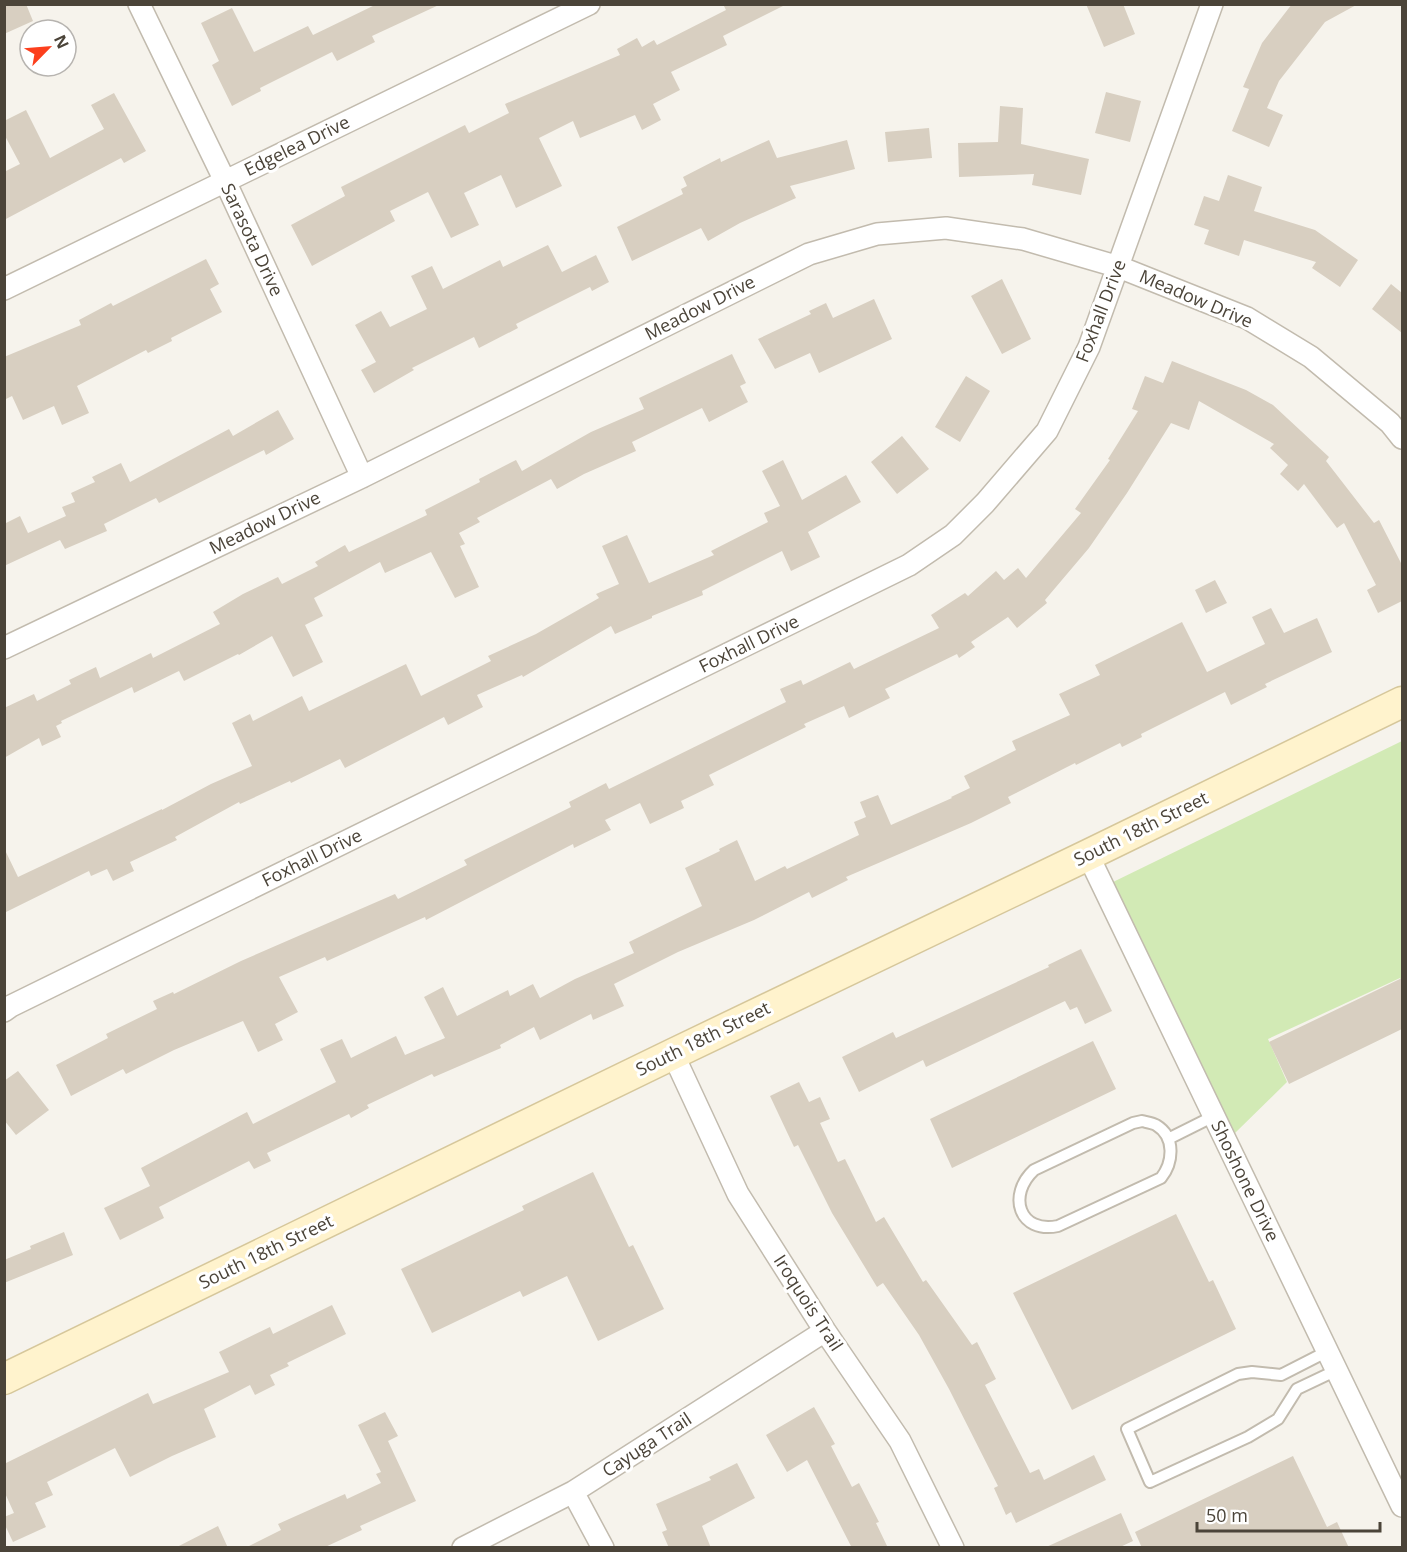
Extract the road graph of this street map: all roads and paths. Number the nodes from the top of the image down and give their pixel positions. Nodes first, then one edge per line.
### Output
1 (140, 4) edge
2 (589, 4) edge
3 (1212, 4) edge
4 (225, 181) junction
5 (1119, 267) junction
6 (4, 289) edge
7 (1402, 438) edge
8 (362, 477) junction
9 (4, 648) edge
10 (1402, 702) edge
11 (1088, 855) junction
12 (4, 1011) edge
13 (673, 1054) junction
14 (1214, 1116) junction
15 (1168, 1139) junction
16 (825, 1331) junction
17 (1332, 1361) junction
18 (4, 1379) edge
19 (573, 1492) junction
20 (1402, 1506) edge
21 (463, 1548) edge
22 (603, 1548) edge
23 (953, 1548) edge

1 - 4 street, Sarasota Drive
2 - 4 street, Edgelea Drive
3 - 5 street, Foxhall Drive
4 - 6 street, Edgelea Drive
4 - 8 street, Sarasota Drive
5 - 7 street, Meadow Drive
5 - 8 street, Meadow Drive
5 - 12 street, Foxhall Drive
8 - 9 street, Meadow Drive
10 - 11 main road, South 18th Street
11 - 13 main road, South 18th Street
11 - 14 street, Shoshone Drive
13 - 16 street, Iroquois Trail
13 - 18 main road, South 18th Street
14 - 15 lane
14 - 17 street, Shoshone Drive
15 - 15 lane
16 - 19 street, Cayuga Trail
16 - 23 street, Iroquois Trail
17 - 17 lane
17 - 20 street, Shoshone Drive
19 - 21 street, Cayuga Trail
19 - 22 street

